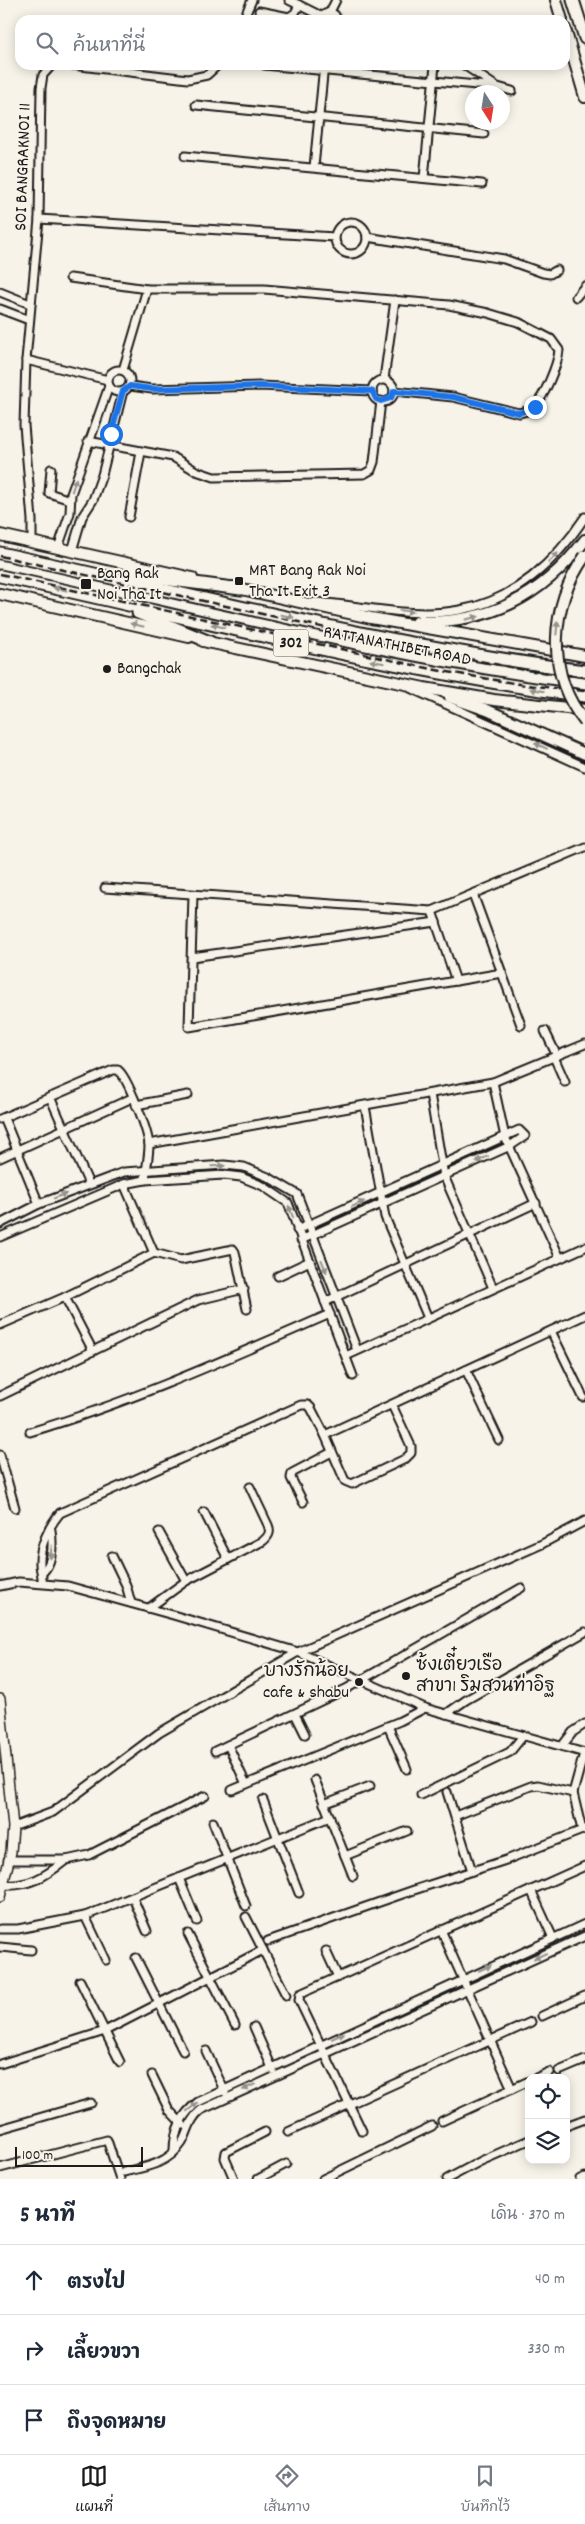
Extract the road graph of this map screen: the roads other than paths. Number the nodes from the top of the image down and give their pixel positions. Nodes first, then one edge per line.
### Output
1 (252, 0) edge
2 (288, 0) edge
3 (336, 0) edge
4 (556, 0) edge
5 (573, 0) edge
6 (299, 5) junction
7 (259, 11) dead end
8 (330, 12) junction
9 (246, 15) edge
10 (279, 15) edge
11 (292, 15) edge
12 (317, 15) edge
13 (326, 15) edge
14 (335, 15) edge
15 (560, 15) edge
16 (585, 38) edge
17 (570, 46) edge
18 (48, 70) edge
19 (113, 70) edge
20 (212, 70) edge
21 (324, 70) edge
22 (340, 70) edge
23 (434, 70) edge
24 (472, 70) edge
25 (433, 82) junction
26 (472, 85) edge
27 (495, 85) edge
28 (585, 97) edge
29 (196, 104) dead end
30 (319, 118) junction
31 (429, 128) junction
32 (484, 134) dead end
33 (186, 156) dead end
34 (314, 167) junction
35 (424, 178) junction
36 (482, 184) dead end
37 (39, 219) junction
38 (335, 237) junction
39 (367, 237) junction
40 (557, 270) dead end
41 (70, 278) dead end
42 (585, 286) edge
43 (147, 289) junction
44 (0, 292) edge
45 (576, 297) dead end
46 (395, 300) junction
47 (30, 304) junction
48 (0, 309) edge
49 (29, 320) junction
50 (26, 360) junction
51 (123, 370) junction
52 (384, 380) junction
53 (109, 383) junction
54 (130, 386) junction
55 (123, 391) junction
56 (372, 391) junction
57 (394, 391) junction
58 (381, 401) junction
59 (88, 441) junction
60 (108, 446) junction
61 (141, 452) junction
62 (51, 469) dead end
63 (70, 500) junction
64 (129, 516) dead end
65 (585, 517) edge
66 (0, 535) edge
67 (585, 540) edge
68 (32, 542) junction
69 (58, 548) junction
70 (72, 551) junction
71 (0, 553) edge
72 (585, 556) edge
73 (64, 567) junction
74 (0, 576) edge
75 (241, 589) junction
76 (0, 594) edge
77 (288, 599) junction
78 (106, 600) junction
79 (371, 618) junction
80 (210, 642) junction
81 (585, 656) edge
82 (585, 671) edge
83 (398, 683) junction
84 (424, 688) junction
85 (585, 696) edge
86 (585, 710) edge
87 (585, 722) edge
88 (585, 754) edge
89 (585, 767) edge
90 (585, 846) edge
91 (105, 888) dead end
92 (193, 894) junction
93 (473, 894) junction
94 (432, 911) junction
95 (436, 922) junction
96 (192, 957) junction
97 (502, 973) junction
98 (456, 981) junction
99 (521, 1025) dead end
100 (545, 1031) dead end
101 (585, 1044) edge
102 (555, 1057) junction
103 (492, 1082) junction
104 (565, 1082) dead end
105 (430, 1094) junction
106 (188, 1095) dead end
107 (50, 1097) junction
108 (134, 1101) junction
109 (365, 1106) junction
110 (2, 1119) edge
111 (64, 1129) junction
112 (505, 1137) junction
113 (149, 1144) junction
114 (510, 1146) junction
115 (17, 1150) junction
116 (0, 1158) edge
117 (442, 1166) junction
118 (146, 1170) junction
119 (444, 1176) junction
120 (145, 1180) junction
121 (89, 1184) junction
122 (124, 1184) junction
123 (380, 1194) junction
124 (536, 1203) junction
125 (39, 1204) junction
126 (382, 1205) junction
127 (0, 1224) edge
128 (308, 1226) junction
129 (297, 1230) junction
130 (468, 1235) junction
131 (311, 1236) junction
132 (0, 1237) edge
133 (301, 1240) junction
134 (585, 1246) edge
135 (154, 1253) junction
136 (560, 1258) junction
137 (310, 1261) junction
138 (404, 1265) junction
139 (278, 1276) dead end
140 (493, 1288) junction
141 (244, 1289) junction
142 (64, 1297) junction
143 (336, 1297) junction
144 (325, 1302) junction
145 (247, 1309) dead end
146 (330, 1314) junction
147 (585, 1315) edge
148 (428, 1318) junction
149 (0, 1325) edge
150 (551, 1331) junction
151 (357, 1350) junction
152 (93, 1351) junction
153 (346, 1356) junction
154 (466, 1370) junction
155 (353, 1376) dead end
156 (0, 1396) edge
157 (583, 1397) dead end
158 (392, 1405) junction
159 (30, 1432) dead end
160 (325, 1435) junction
161 (499, 1440) dead end
162 (332, 1452) junction
163 (0, 1455) edge
164 (250, 1487) dead end
165 (303, 1502) dead end
166 (15, 1508) dead end
167 (204, 1512) dead end
168 (585, 1521) edge
169 (159, 1532) dead end
170 (112, 1556) dead end
171 (228, 1559) junction
172 (186, 1581) junction
173 (42, 1583) junction
174 (0, 1586) edge
175 (521, 1588) dead end
176 (131, 1604) junction
177 (149, 1608) junction
178 (585, 1632) edge
179 (298, 1652) junction
180 (363, 1680) junction
181 (0, 1699) edge
182 (425, 1708) junction
183 (295, 1714) junction
184 (446, 1714) junction
185 (585, 1724) edge
186 (388, 1726) junction
187 (305, 1734) dead end
188 (523, 1736) junction
189 (228, 1745) junction
190 (562, 1746) junction
191 (215, 1751) dead end
192 (584, 1753) edge
193 (408, 1769) dead end
194 (315, 1780) dead end
195 (246, 1784) junction
196 (370, 1786) dead end
197 (232, 1790) dead end
198 (447, 1792) dead end
199 (573, 1793) junction
200 (420, 1795) dead end
201 (205, 1796) dead end
202 (263, 1800) dead end
203 (324, 1804) junction
204 (455, 1816) junction
205 (330, 1817) junction
206 (213, 1822) dead end
207 (13, 1827) junction
208 (584, 1829) edge
209 (407, 1831) dead end
210 (278, 1837) junction
211 (345, 1856) junction
212 (227, 1858) junction
213 (8, 1860) junction
214 (66, 1860) junction
215 (585, 1866) edge
216 (472, 1871) junction
217 (353, 1876) dead end
218 (179, 1878) junction
219 (3, 1885) junction
220 (531, 1890) junction
221 (299, 1893) dead end
222 (0, 1897) edge
223 (132, 1898) junction
224 (246, 1906) dead end
225 (85, 1916) junction
226 (246, 1917) dead end
227 (197, 1921) dead end
228 (585, 1924) edge
229 (0, 1929) edge
230 (440, 1930) junction
231 (146, 1931) dead end
232 (188, 1934) dead end
233 (585, 1936) edge
234 (553, 1938) junction
235 (268, 1941) dead end
236 (0, 1947) edge
237 (31, 1950) dead end
238 (263, 1950) junction
239 (326, 1951) dead end
240 (136, 1958) dead end
241 (106, 1960) dead end
242 (210, 1976) junction
243 (338, 1977) junction
244 (463, 1979) junction
245 (80, 1981) dead end
246 (467, 1988) junction
247 (286, 1995) dead end
248 (585, 1996) edge
249 (159, 2003) junction
250 (542, 2016) dead end
251 (531, 2022) dead end
252 (235, 2024) dead end
253 (254, 2028) dead end
254 (105, 2031) junction
255 (490, 2040) junction
256 (320, 2044) junction
257 (206, 2051) dead end
258 (183, 2052) dead end
259 (324, 2054) junction
260 (585, 2060) edge
261 (120, 2062) dead end
262 (0, 2064) edge
263 (272, 2067) junction
264 (549, 2072) dead end
265 (559, 2072) dead end
266 (545, 2074) edge
267 (152, 2075) dead end
268 (276, 2075) junction
269 (525, 2083) edge
270 (223, 2089) junction
271 (512, 2089) junction
272 (227, 2097) junction
273 (91, 2103) dead end
274 (348, 2104) junction
275 (585, 2119) edge
276 (442, 2121) dead end
277 (180, 2122) junction
278 (570, 2125) edge
279 (432, 2126) dead end
280 (187, 2128) junction
281 (0, 2129) edge
282 (362, 2130) dead end
283 (265, 2132) dead end
284 (288, 2132) dead end
285 (174, 2139) junction
286 (525, 2142) edge
287 (182, 2143) junction
288 (174, 2150) junction
289 (286, 2164) dead end
290 (0, 2168) edge
291 (122, 2176) edge
292 (585, 2177) edge
293 (234, 2179) edge
294 (258, 2179) edge
295 (323, 2179) edge
296 (447, 2179) edge
297 (580, 2179) edge

1 - 9 street
2 - 6 street
3 - 8 street
4 - 15 main road
5 - 16 main road
6 - 11 street
6 - 12 street
7 - 10 street
8 - 13 street
8 - 14 street
17 - 28 main road
18 - 37 street, SOI BANGRAKNOI 11
19 - 20 street
21 - 30 street
22 - 25 street
23 - 25 street
24 - 27 street
25 - 26 street
25 - 31 street
29 - 30 street
30 - 31 street
30 - 34 street
31 - 32 street
31 - 35 street
33 - 34 street
34 - 35 street
35 - 36 street
37 - 38 street
37 - 47 street, SOI BANGRAKNOI 11
38 - 39 street
38 - 39 street
39 - 40 street
41 - 43 street
42 - 45 street
43 - 46 street
43 - 51 street
44 - 47 street
46 - 52 street
46 - 57 street
47 - 49 street, SOI BANGRAKNOI 11
48 - 49 street
49 - 50 street, SOI BANGRAKNOI 11
50 - 53 street
50 - 68 street, SOI BANGRAKNOI 11
51 - 53 street
51 - 54 street
52 - 56 street
52 - 57 street
53 - 55 street
53 - 59 street
54 - 55 street
54 - 56 street
55 - 60 street
56 - 58 street
57 - 58 street
58 - 61 street
59 - 60 street
63 -> 59 street
60 - 61 street
60 - 70 street
61 - 64 street
62 - 63 street
63 - 69 street
77 -> 65 street
66 - 68 main road, RATTANATHIBET ROAD / 302
79 -> 67 main road
68 - 69 main road, RATTANATHIBET ROAD / 302
69 - 70 main road, RATTANATHIBET ROAD / 302
70 - 75 main road, RATTANATHIBET ROAD / 302
71 - 73 main road, RATTANATHIBET ROAD / 302
87 -> 72 main road, bridge
73 - 75 main road
73 -> 82 main road, RATTANATHIBET ROAD / 302
78 -> 74 main road, RATTANATHIBET ROAD / 302
75 - 77 main road, RATTANATHIBET ROAD / 302
80 -> 76 main road, RATTANATHIBET ROAD / 302
77 - 79 main road, RATTANATHIBET ROAD / 302
78 - 80 main road
85 -> 78 main road, RATTANATHIBET ROAD / 302
79 - 81 main road, RATTANATHIBET ROAD / 302
80 - 83 main road, RATTANATHIBET ROAD / 302
83 - 84 main road, RATTANATHIBET ROAD / 302
89 -> 83 street
84 - 86 main road, RATTANATHIBET ROAD / 302
84 - 88 main road
90 - 93 street
91 - 92 street
92 - 94 street
92 - 96 street
93 - 94 street
93 - 97 street
94 - 95 street
95 - 96 street
95 - 98 street
96 - 98 street
97 - 98 street
97 - 99 street
100 - 102 street
101 - 102 street
102 - 103 street
102 - 104 street
103 - 105 street
103 - 112 street
105 - 109 street
105 - 117 street
106 - 108 street
107 - 108 street
107 - 110 street
107 - 111 street
108 - 111 street
108 - 113 street
109 - 113 street
109 - 123 street
110 - 115 street
111 - 115 street
111 - 121 street
112 - 114 street
112 - 114 street
112 - 117 street
113 - 118 street
114 -> 119 street
114 - 124 street
115 - 116 street
115 - 125 street
117 - 119 street
117 - 123 street
118 - 120 street
118 - 121 street
118 -> 128 street
119 - 126 street
119 - 130 street
120 - 122 street
129 -> 120 street
125 -> 121 street
122 - 132 street
122 - 135 street
123 - 126 street
128 -> 123 street
124 - 130 street
124 - 136 street
125 - 127 street
126 - 131 street
126 - 138 street
128 - 129 street
128 - 131 street
129 - 133 street
130 - 138 street
130 - 140 street
131 - 133 street
131 -> 143 street
133 - 137 street
134 - 136 street
135 - 141 street
135 - 142 street
136 - 140 street
137 - 139 street
137 - 144 street
138 - 143 street
138 - 148 street
140 - 148 street
141 - 145 street
141 - 152 street
142 - 149 street
142 - 152 street
143 - 144 street
143 - 151 street
144 - 146 street
146 - 153 street
146 - 159 street
147 - 150 street
148 - 151 street
150 - 154 street
150 - 157 street
151 - 153 street
152 - 156 street
153 - 155 street
154 - 158 street
154 - 161 street
158 - 160 street
158 - 162 street
160 - 162 street
160 - 173 street
162 - 165 street
163 - 166 street
164 - 171 street
167 - 171 street
168 - 179 street
169 - 172 street
170 - 176 street
171 - 172 street
172 - 177 street
173 - 174 street
173 - 176 street
175 - 180 street
176 - 177 street
177 - 179 street
178 - 184 street
179 - 180 street
179 - 207 street
180 - 182 street
180 - 183 street
181 - 207 street
182 - 184 street
182 - 186 street
183 - 187 street
183 - 189 street
184 - 188 street
185 - 190 street
186 - 193 street
186 - 195 street
188 - 190 street
188 - 200 street
189 - 191 street
189 - 195 street
190 - 192 street
192 - 199 street
194 - 203 street
195 - 197 street
196 - 203 street
198 - 204 street
199 - 204 street
199 - 208 street
201 - 214 street
202 - 210 street
203 - 205 street
204 - 216 street
205 - 210 street
205 - 211 street
206 - 212 street
207 - 213 street
208 - 216 street
209 - 211 street
210 - 212 street
210 - 221 street
211 - 217 street
212 - 218 street
212 - 224 street
213 - 214 street
213 - 219 street
214 - 219 street
215 - 220 street
216 - 235 street
218 - 223 street
218 - 227 street
219 - 222 street
220 - 230 street
220 - 234 street
223 - 225 street
223 - 231 street
225 - 229 street
225 - 241 street
226 - 238 street
228 - 234 street
230 - 243 street
230 - 244 street
232 - 242 street
233 -> 246 street
244 -> 234 street
236 - 237 street
238 - 242 street
238 - 247 street
239 - 243 street
240 - 249 street
242 - 249 street
242 - 252 street
243 - 256 street
244 - 246 street
256 -> 244 street
245 - 254 street
246 - 255 street
246 - 259 street
248 - 250 street
249 - 254 street
249 - 258 street
251 - 255 street
253 - 263 street
254 - 261 street
254 - 262 street
255 - 271 street
255 - 274 street
256 - 259 street
256 - 263 street
257 - 270 street
259 - 268 street
259 - 274 street
260 - 265 street
263 - 268 street
263 - 270 street
264 - 266 street
267 - 277 street
268 -> 272 street
269 - 271 street
270 - 272 street
277 -> 270 street
271 - 276 street
272 - 280 street
273 - 281 street
274 - 282 street
274 - 284 street
275 - 278 street
277 - 280 street
277 - 285 street
279 - 295 street
280 - 287 street
283 - 293 street
285 - 287 street
285 - 288 street
286 - 296 street
287 - 288 street
288 - 291 street
289 - 294 street
290 - 291 street
292 - 297 street

